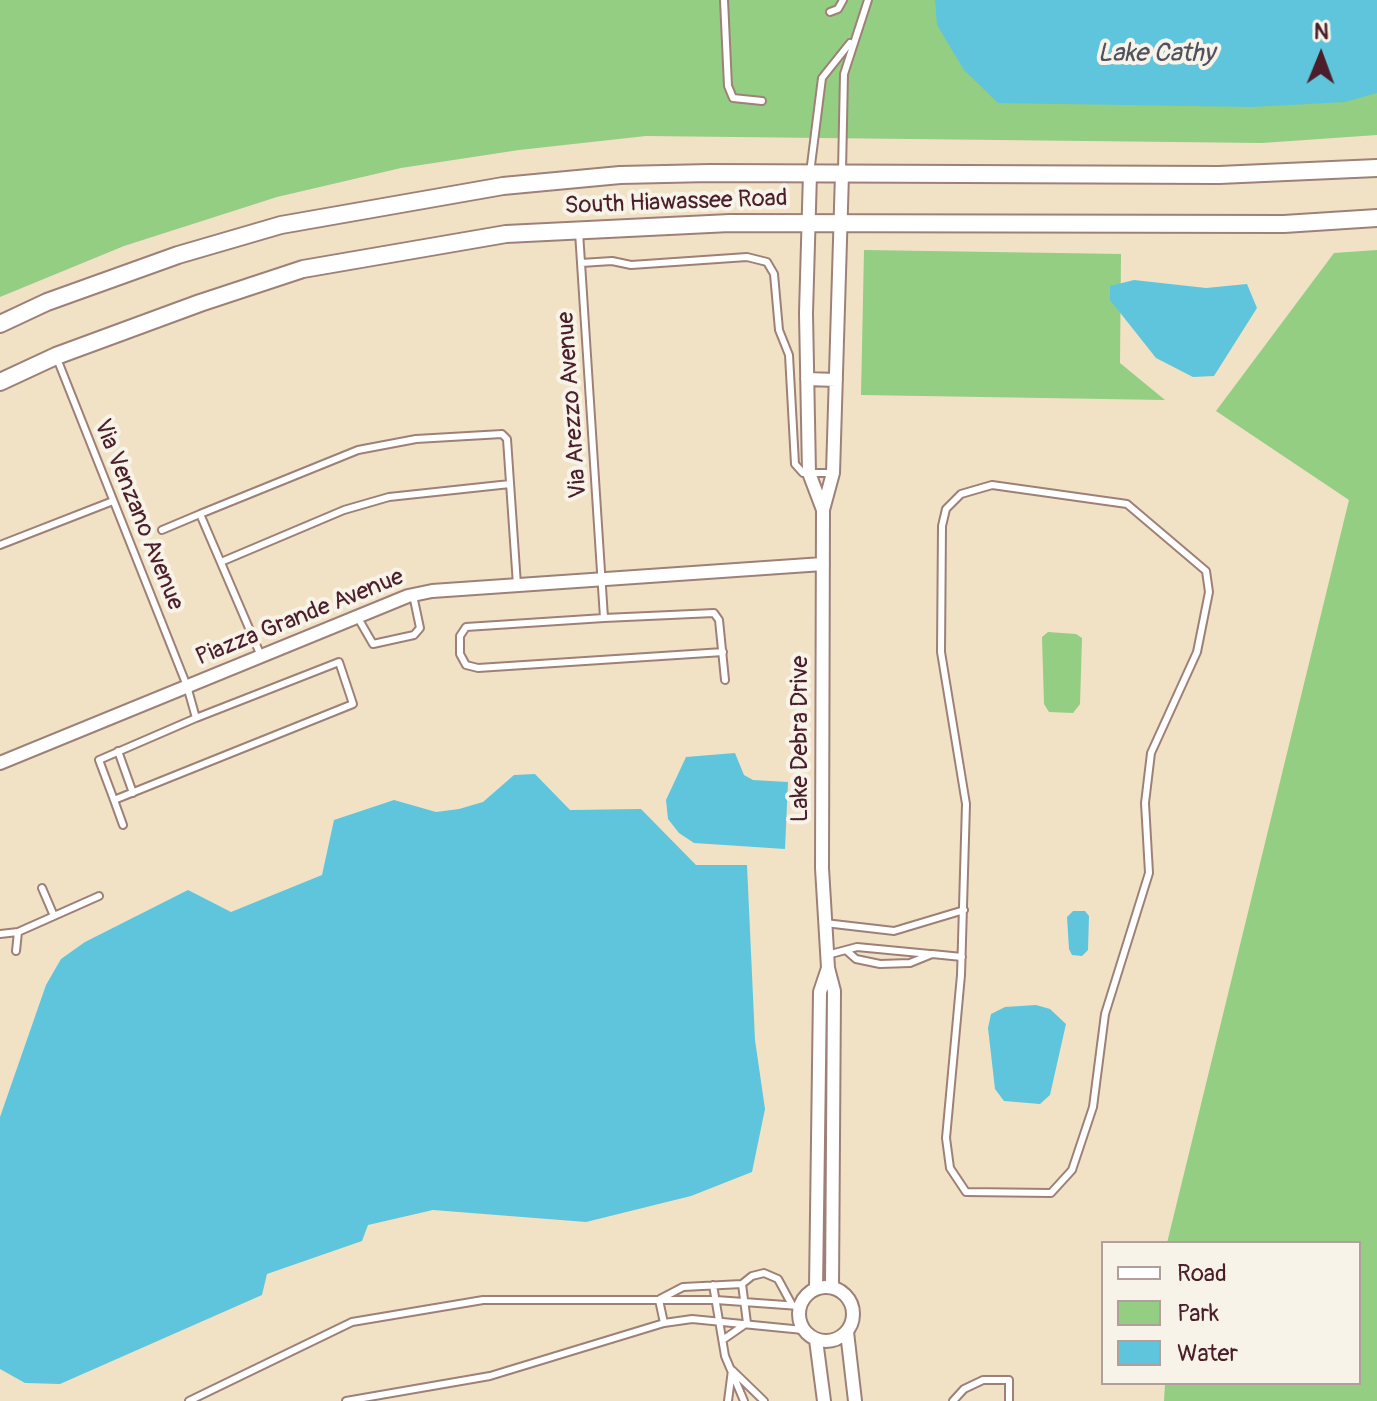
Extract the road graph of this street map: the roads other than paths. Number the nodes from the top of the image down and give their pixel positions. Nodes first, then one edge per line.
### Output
1 (724, 0) edge
2 (843, 0) edge
3 (868, 0) edge
4 (830, 12) dead end
5 (853, 41) junction
6 (762, 101) dead end
7 (1377, 168) edge
8 (810, 173) junction
9 (842, 174) junction
10 (1377, 218) edge
11 (807, 224) junction
12 (842, 224) junction
13 (579, 229) junction
14 (581, 263) junction
15 (0, 324) edge
16 (56, 356) junction
17 (807, 379) junction
18 (836, 380) junction
19 (0, 382) edge
20 (809, 473) junction
21 (833, 473) junction
22 (510, 484) junction
23 (113, 501) junction
24 (823, 510) junction
25 (200, 514) junction
26 (162, 530) dead end
27 (0, 542) edge
28 (221, 562) junction
29 (823, 564) junction
30 (603, 579) junction
31 (517, 585) junction
32 (413, 595) junction
33 (357, 617) junction
34 (604, 618) junction
35 (723, 652) junction
36 (261, 656) junction
37 (725, 680) dead end
38 (187, 686) junction
39 (196, 718) junction
40 (118, 751) junction
41 (0, 763) edge
42 (133, 793) junction
43 (114, 800) junction
44 (123, 825) dead end
45 (42, 888) dead end
46 (99, 896) dead end
47 (964, 910) junction
48 (54, 916) junction
49 (825, 923) junction
50 (894, 931) junction
51 (18, 932) junction
52 (0, 934) edge
53 (16, 951) dead end
54 (847, 951) junction
55 (894, 951) junction
56 (932, 954) junction
57 (962, 957) junction
58 (827, 962) junction
59 (742, 1284) junction
60 (713, 1285) junction
61 (832, 1287) junction
62 (816, 1288) junction
63 (659, 1300) junction
64 (716, 1300) junction
65 (746, 1302) junction
66 (795, 1305) junction
67 (721, 1322) junction
68 (664, 1323) junction
69 (747, 1323) junction
70 (803, 1330) junction
71 (847, 1332) junction
72 (724, 1339) junction
73 (816, 1340) junction
74 (732, 1370) junction
75 (189, 1401) edge
76 (346, 1401) edge
77 (728, 1401) edge
78 (744, 1401) edge
79 (764, 1401) edge
80 (824, 1401) edge
81 (855, 1401) edge
82 (953, 1401) edge
83 (1009, 1401) edge

1 - 6 lane
2 - 4 lane
3 - 5 lane
5 - 8 lane
5 - 9 lane
7 - 9 street, South Hiawassee Road
8 - 9 street, South Hiawassee Road
8 - 11 street, Lake Debra Drive
8 - 15 street, South Hiawassee Road
9 - 12 street, Lake Debra Drive
10 - 12 street, South Hiawassee Road
11 - 12 street, South Hiawassee Road
11 - 13 street, South Hiawassee Road
11 - 17 street, Lake Debra Drive
12 - 18 street, Lake Debra Drive
13 - 14 lane, Via Arezzo Avenue
13 - 16 street, South Hiawassee Road
14 - 20 lane
14 - 30 lane, Via Arezzo Avenue
16 - 19 street, South Hiawassee Road
16 - 23 lane, Via Venzano Avenue
17 - 18 street
17 - 20 street, Lake Debra Drive
18 - 21 street, Lake Debra Drive
20 - 21 lane
20 - 24 street, Lake Debra Drive
21 - 24 street, Lake Debra Drive
22 - 25 lane
22 - 28 lane
22 - 31 lane
23 - 27 lane
23 - 38 lane, Via Venzano Avenue
24 - 29 street, Lake Debra Drive
25 - 26 lane
25 - 28 lane
28 - 36 lane
29 - 30 street, Piazza Grande Avenue
29 - 49 street, Lake Debra Drive
30 - 31 street, Piazza Grande Avenue
30 - 34 lane, Via Arezzo Avenue
31 - 32 street, Piazza Grande Avenue
32 - 33 street, Piazza Grande Avenue
32 - 33 lane
33 - 36 street, Piazza Grande Avenue
34 - 35 lane
34 - 35 lane
35 - 37 lane
36 - 38 street, Piazza Grande Avenue
38 - 39 lane, Via Venzano Avenue
38 - 41 street, Piazza Grande Avenue
39 - 40 lane
39 - 42 lane
40 - 42 lane
40 - 43 lane
42 - 43 lane
43 - 44 lane
45 - 48 lane
46 - 48 lane
47 - 50 lane
47 - 57 lane
47 - 57 lane
48 - 51 lane
49 - 50 lane
49 - 58 street, Lake Debra Drive
50 - 55 lane
51 - 52 lane
51 - 53 lane
54 - 55 lane
54 - 56 lane
54 - 58 lane
55 - 56 lane
56 - 57 lane
58 - 61 street, Lake Debra Drive
58 - 62 street, Lake Debra Drive
59 - 60 lane
59 - 65 lane
59 - 66 lane
60 - 63 lane
60 - 64 lane
61 - 62 street
61 - 71 street
62 - 66 street
63 - 64 lane
63 - 68 lane
63 - 75 lane
64 - 65 lane
64 - 67 lane
65 - 66 lane
65 - 69 lane
66 - 70 street
67 - 68 lane
67 - 69 lane
67 - 72 lane
68 - 76 lane
69 - 70 lane
69 - 72 lane
70 - 73 street
71 - 73 street
71 - 81 street
72 - 74 lane
73 - 80 street
74 - 77 lane
74 - 78 lane
74 - 79 lane
82 - 83 lane

